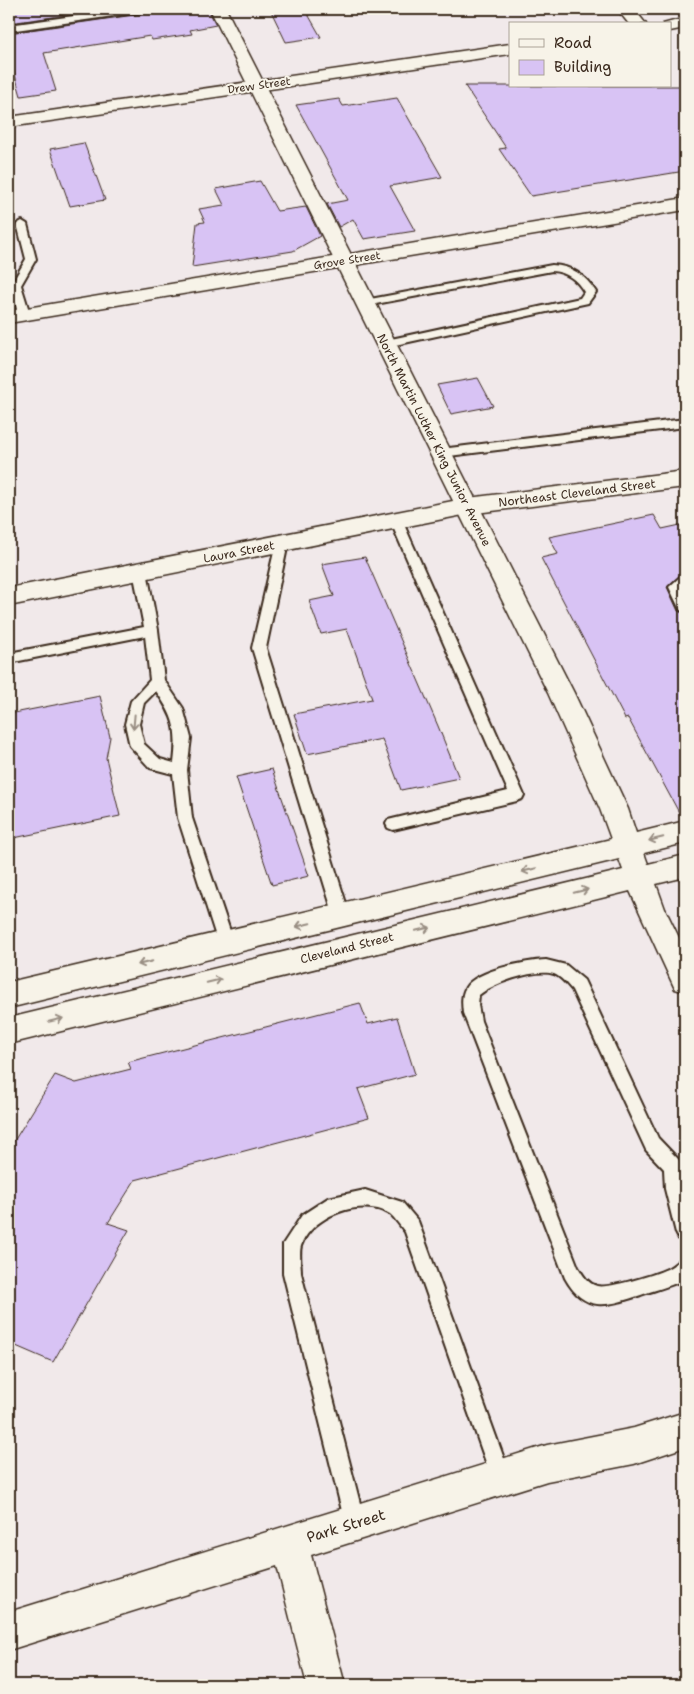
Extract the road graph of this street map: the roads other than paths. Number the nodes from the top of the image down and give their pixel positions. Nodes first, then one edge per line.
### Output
1 (140, 9) edge
2 (218, 9) edge
3 (625, 9) edge
4 (636, 22) edge
5 (685, 23) edge
6 (672, 26) edge
7 (9, 28) edge
8 (509, 49) edge
9 (256, 86) junction
10 (9, 122) edge
11 (685, 204) edge
12 (22, 224) dead end
13 (344, 261) junction
14 (365, 303) junction
15 (16, 315) edge
16 (386, 343) junction
17 (685, 423) edge
18 (441, 453) junction
19 (685, 479) edge
20 (468, 506) junction
21 (396, 520) junction
22 (282, 543) junction
23 (140, 571) junction
24 (685, 580) edge
25 (9, 597) edge
26 (685, 607) edge
27 (151, 630) junction
28 (9, 658) edge
29 (157, 681) junction
30 (180, 770) junction
31 (393, 824) dead end
32 (685, 832) edge
33 (627, 845) junction
34 (685, 866) edge
35 (638, 877) junction
36 (342, 916) junction
37 (226, 943) junction
38 (685, 980) edge
39 (9, 995) edge
40 (9, 1031) edge
41 (679, 1166) edge
42 (685, 1233) edge
43 (685, 1266) edge
44 (685, 1429) edge
45 (501, 1478) junction
46 (355, 1523) junction
47 (290, 1543) junction
48 (9, 1631) edge
49 (326, 1685) edge

1 - 7 lane
2 - 9 street, North Martin Luther King Junior Avenue
3 - 4 street
5 - 6 street
8 - 9 street, Drew Street
9 - 10 street, Drew Street
9 - 13 street, North Martin Luther King Junior Avenue
11 - 13 street, Grove Street
12 - 15 lane
13 - 14 street, North Martin Luther King Junior Avenue
13 - 15 street, Grove Street
14 - 16 street, North Martin Luther King Junior Avenue
14 - 16 lane
16 - 18 street, North Martin Luther King Junior Avenue
17 - 18 lane
18 - 20 street, North Martin Luther King Junior Avenue
19 - 20 street, Northeast Cleveland Street
20 - 21 street, Laura Street
20 - 33 street, North Martin Luther King Junior Avenue
21 - 22 street, Laura Street
21 - 31 lane
22 - 23 street, Laura Street
22 - 36 lane
23 - 25 street, Laura Street
23 - 27 lane
24 - 26 lane
27 - 28 lane
27 - 29 lane
29 - 30 lane
29 -> 30 lane
30 - 37 lane
32 -> 33 street
33 - 35 street, North Martin Luther King Junior Avenue
33 -> 36 street
34 - 35 street, Cleveland Street
35 - 38 street, North Martin Luther King Junior Avenue
40 -> 35 street, Cleveland Street
36 -> 37 street
37 -> 39 street
41 - 42 lane
41 - 43 lane
44 - 45 street, Park Street
45 - 46 street, Park Street
45 - 46 lane
46 - 47 street, Park Street
47 - 48 street, Park Street
47 - 49 street

